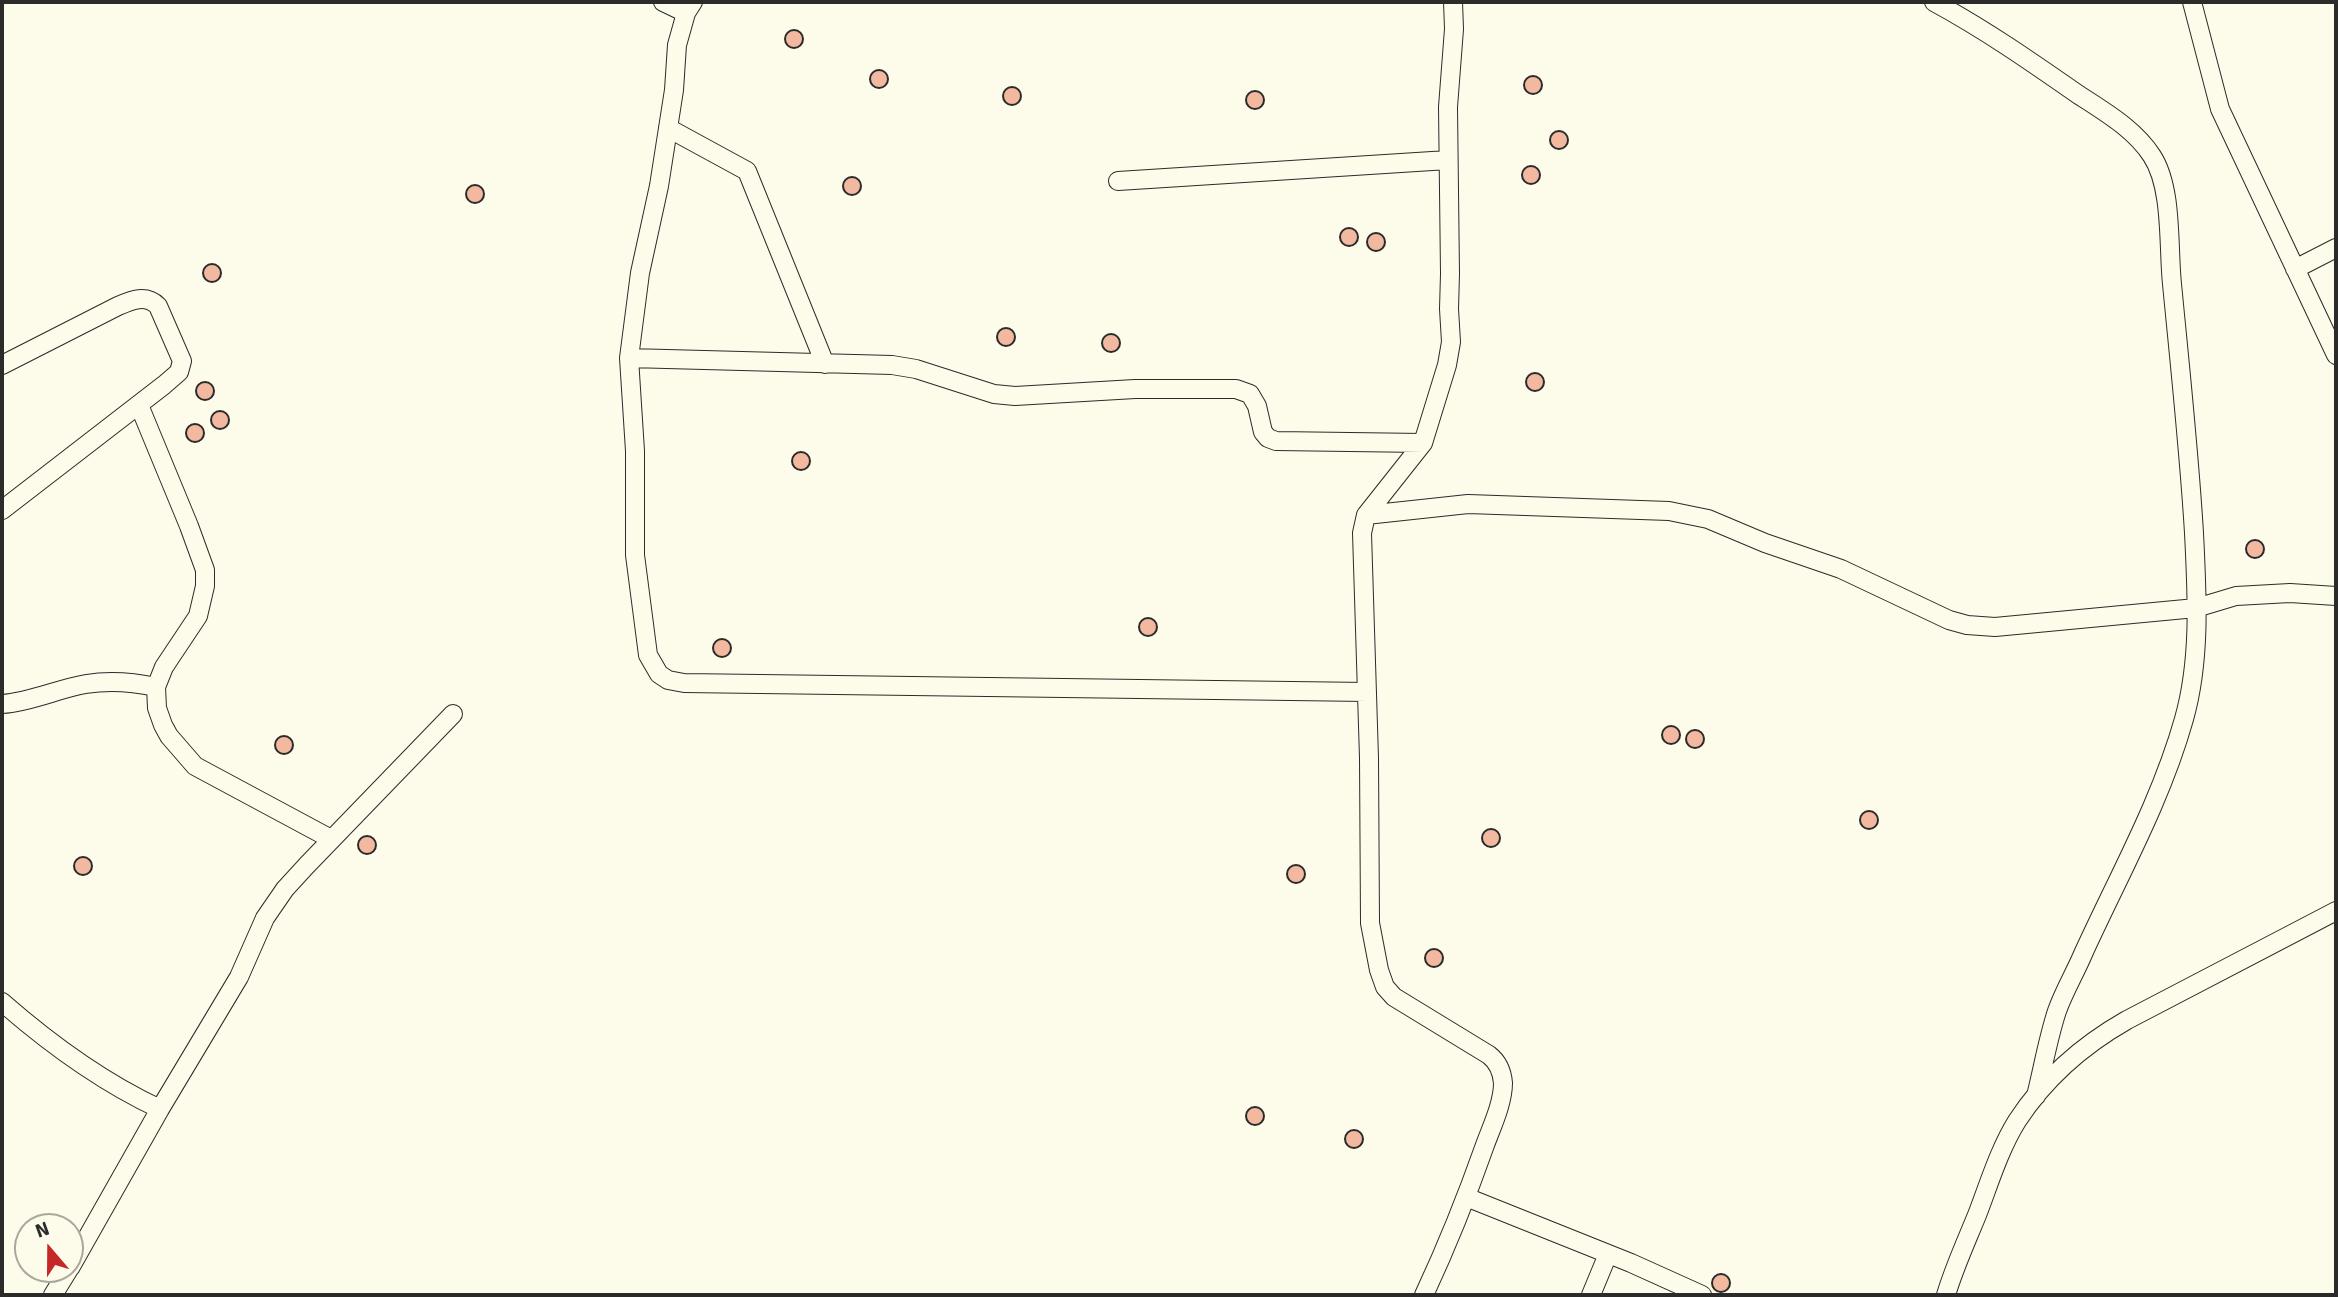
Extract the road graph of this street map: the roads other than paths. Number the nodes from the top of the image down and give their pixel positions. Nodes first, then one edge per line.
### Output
1 (663, 2) edge
2 (1453, 2) edge
3 (1934, 2) edge
4 (2192, 2) edge
5 (689, 7) edge
6 (668, 128) junction
7 (1448, 160) junction
8 (1118, 181) dead end
9 (2336, 248) edge
10 (2295, 269) junction
11 (2336, 355) edge
12 (628, 358) junction
13 (825, 364) junction
14 (2, 365) edge
15 (139, 405) junction
16 (1423, 443) junction
17 (2, 510) edge
18 (1366, 515) junction
19 (2336, 596) edge
20 (2196, 608) junction
21 (156, 687) junction
22 (1367, 692) junction
23 (2, 704) edge
24 (453, 713) dead end
25 (331, 839) junction
26 (2336, 911) edge
27 (2, 1002) edge
28 (2036, 1096) junction
29 (160, 1109) junction
30 (1466, 1197) junction
31 (84, 1243) edge
32 (1608, 1254) junction
33 (1424, 1295) edge
34 (1591, 1295) edge
35 (1702, 1295) edge
36 (1946, 1295) edge

1 - 5 street
2 - 7 street
3 - 20 street
4 - 10 street
5 - 6 street
6 - 12 street
6 - 13 street
7 - 8 street
7 - 16 street
9 - 10 street
10 - 11 street
12 - 13 street
12 - 22 street
13 - 16 street
14 - 15 street
15 - 17 street
15 - 21 street
16 - 18 street
18 - 20 street
18 - 22 street
19 - 20 street
20 - 28 street
21 - 23 street
21 - 25 street
22 - 30 street
24 - 25 street
25 - 29 street
26 - 28 street
27 - 29 street
28 - 36 street
29 - 31 street
30 - 32 street
30 - 33 street
32 - 34 street
32 - 35 street

